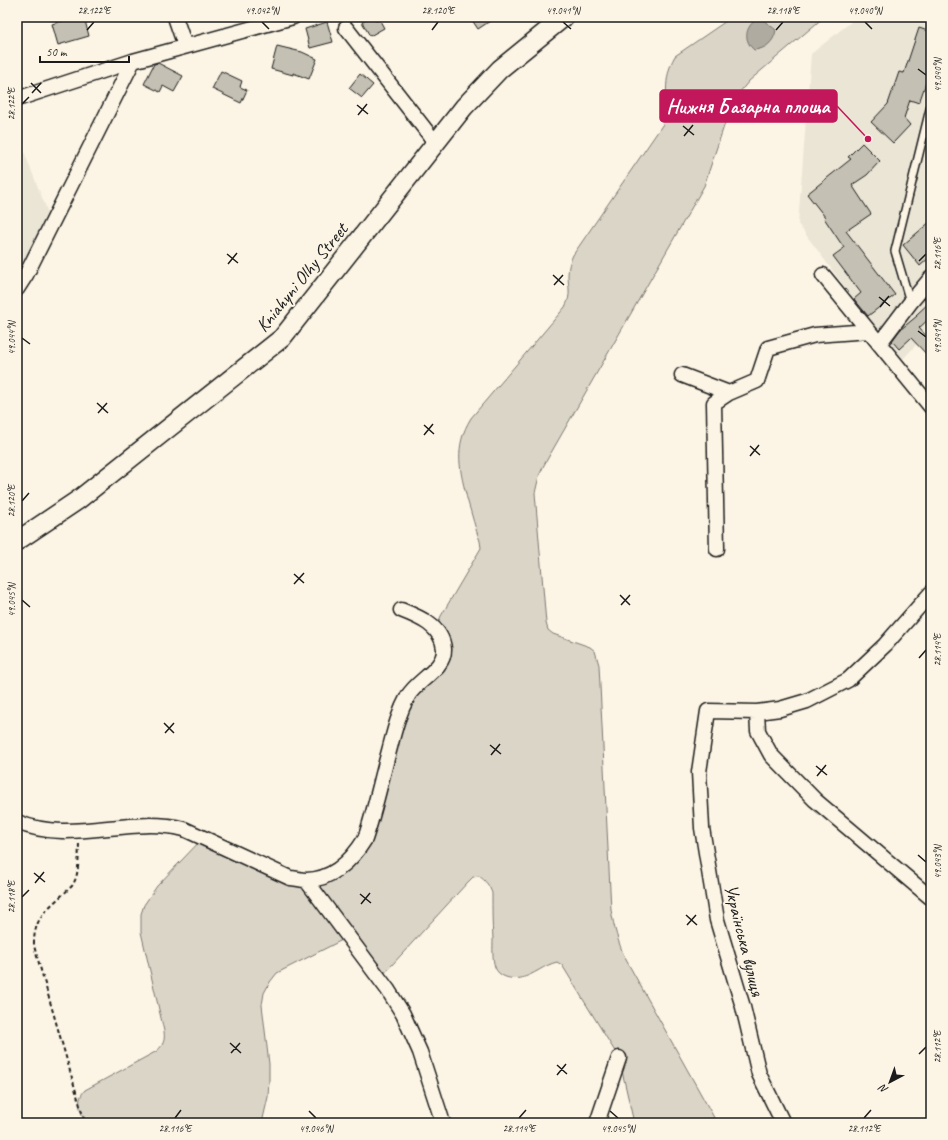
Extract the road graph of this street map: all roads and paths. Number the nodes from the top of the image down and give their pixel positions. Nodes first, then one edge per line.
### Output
1 (175, 17) edge
2 (293, 17) edge
3 (564, 17) edge
4 (346, 28) dead end
5 (185, 46) junction
6 (133, 61) junction
7 (17, 99) edge
8 (931, 105) edge
9 (435, 142) junction
10 (823, 275) dead end
11 (931, 278) edge
12 (17, 289) edge
13 (910, 302) junction
14 (869, 331) junction
15 (879, 344) junction
16 (682, 375) dead end
17 (729, 393) junction
18 (931, 407) edge
19 (17, 541) edge
20 (717, 548) dead end
21 (931, 593) edge
22 (401, 610) dead end
23 (757, 712) junction
24 (17, 822) edge
25 (79, 830) junction
26 (306, 880) junction
27 (931, 898) edge
28 (619, 1058) dead end
29 (85, 1123) edge
30 (443, 1123) edge
31 (597, 1123) edge
32 (783, 1123) edge

1 - 5 street
2 - 5 street
3 - 9 street, Kniahyni Olhy Street
4 - 9 street
5 - 6 street
6 - 7 street
6 - 12 street
8 - 13 lane
9 - 19 street, Kniahyni Olhy Street
10 - 14 street
11 - 13 street
13 - 15 street
14 - 15 street
14 - 17 street
15 - 18 street
16 - 17 street
17 - 20 street
21 - 23 street
22 - 26 street
23 - 27 street
23 - 32 street, Українська вулиця
24 - 25 street
25 - 26 street
25 - 29 path
26 - 30 street
28 - 31 street

